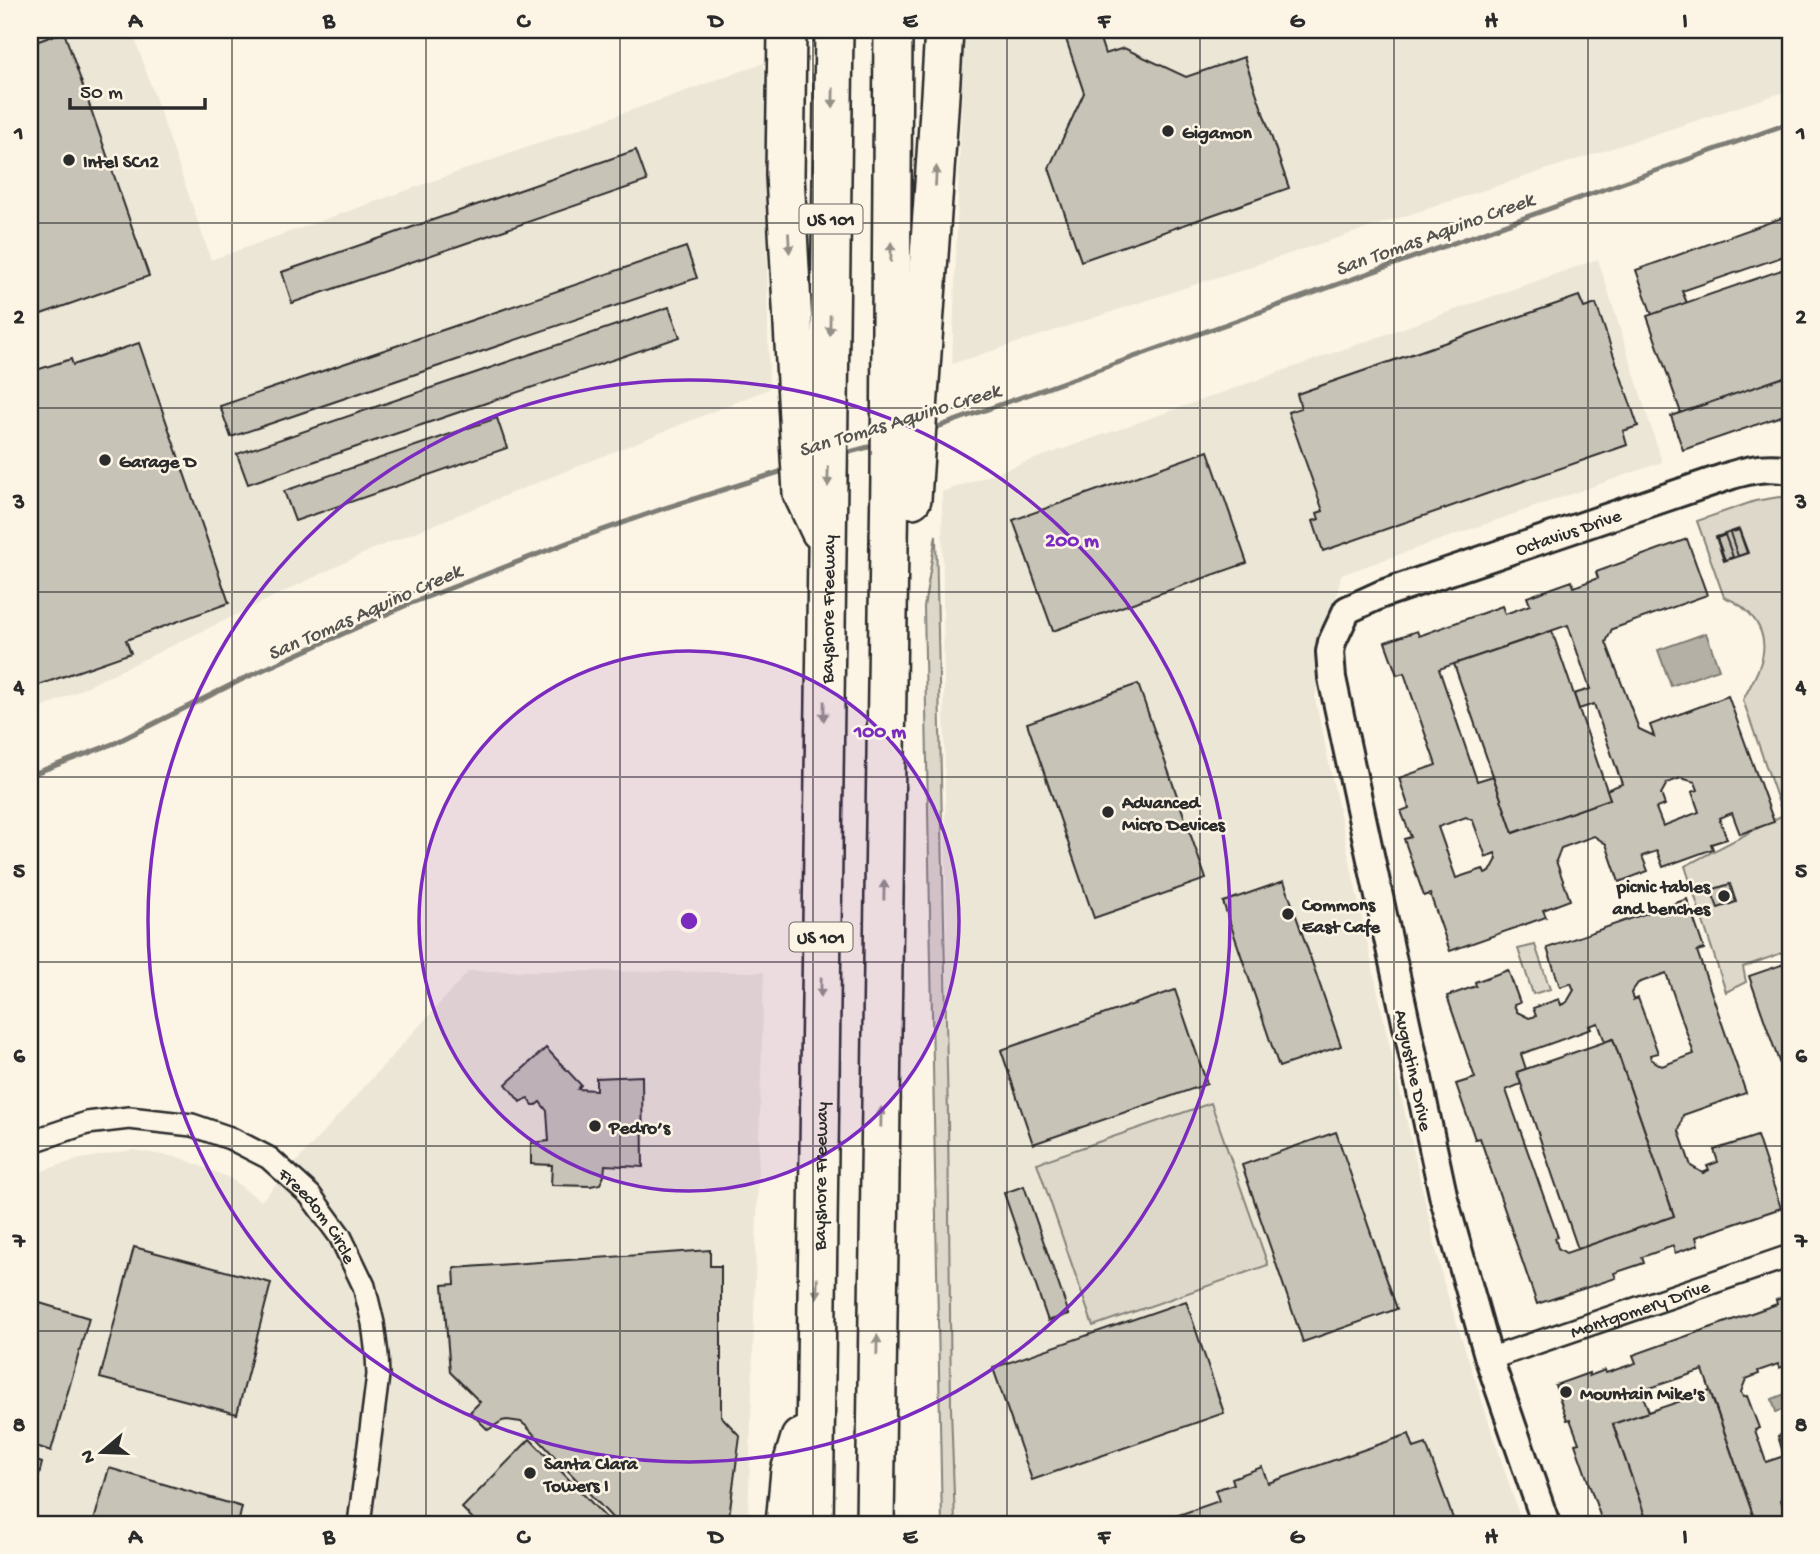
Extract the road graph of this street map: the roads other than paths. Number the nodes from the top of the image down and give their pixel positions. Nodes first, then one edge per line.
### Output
1 (775, 30) edge
2 (787, 30) edge
3 (834, 30) edge
4 (893, 30) edge
5 (944, 30) edge
6 (785, 175) junction
7 (904, 392) junction
8 (813, 408) junction
9 (1790, 470) edge
10 (1347, 610) joint
11 (30, 1142) edge
12 (1790, 1256) edge
13 (1489, 1359) junction
14 (815, 1387) junction
15 (876, 1413) junction
16 (359, 1524) edge
17 (785, 1524) edge
18 (814, 1524) edge
19 (875, 1524) edge
20 (899, 1524) edge
21 (1546, 1524) edge

1 - 6 highway
2 - 6 highway
3 -> 8 highway, Bayshore Freeway / US 101
7 -> 4 highway, US 101
7 -> 5 highway
6 -> 8 highway
15 -> 7 highway, US 101
8 -> 14 highway, Bayshore Freeway / US 101
9 - 10 street, Octavius Drive
10 - 13 street, Augustine Drive
11 - 16 street, Freedom Circle
12 - 13 street, Montgomery Drive
13 - 21 street, Augustine Drive
14 - 17 highway
14 - 18 highway, Bayshore Freeway / US 101
15 - 19 highway, US 101
15 - 20 highway

